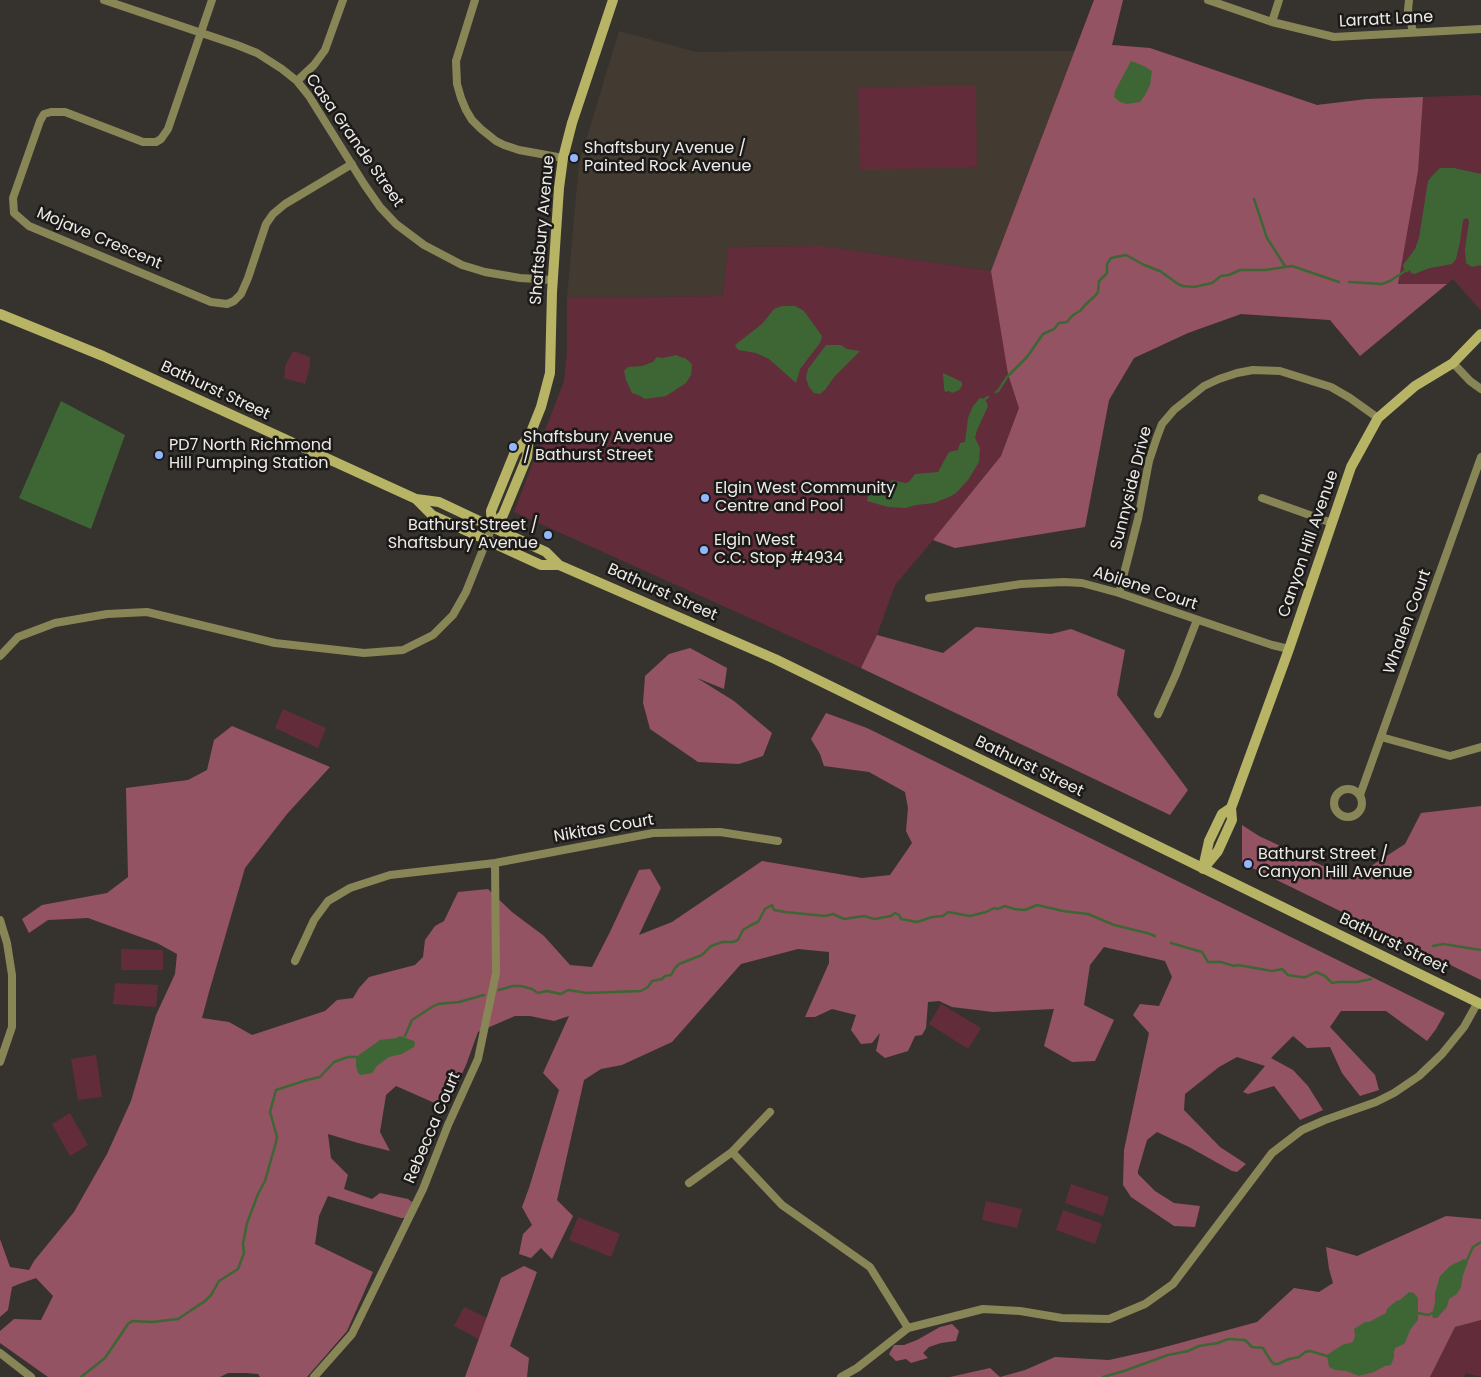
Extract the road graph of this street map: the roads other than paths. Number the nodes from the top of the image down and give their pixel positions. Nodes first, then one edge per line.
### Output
1 (104, 0) edge
2 (212, 0) edge
3 (343, 0) edge
4 (475, 0) edge
5 (613, 0) edge
6 (1208, 0) edge
7 (1279, 0) edge
8 (1409, 0) edge
9 (1272, 22) junction
10 (1481, 30) edge
11 (1413, 32) junction
12 (201, 33) junction
13 (297, 81) junction
14 (563, 158) junction
15 (352, 164) junction
16 (553, 280) junction
17 (0, 314) edge
18 (1481, 334) edge
19 (1453, 363) junction
20 (1481, 389) edge
21 (1378, 418) junction
22 (1481, 457) edge
23 (1262, 498) dead end
24 (416, 499) junction
25 (1332, 523) junction
26 (492, 527) junction
27 (487, 540) junction
28 (559, 565) junction
29 (1119, 593) junction
30 (928, 598) dead end
31 (1197, 620) junction
32 (1289, 649) junction
33 (2, 651) edge
34 (1158, 714) dead end
35 (1382, 737) junction
36 (1481, 747) edge
37 (1360, 795) dead end
38 (778, 841) dead end
39 (495, 863) junction
40 (1203, 868) junction
41 (0, 920) edge
42 (295, 960) dead end
43 (1479, 1003) edge
44 (0, 1062) edge
45 (770, 1112) dead end
46 (732, 1152) junction
47 (689, 1183) dead end
48 (908, 1328) junction
49 (0, 1353) edge
50 (31, 1377) edge
51 (314, 1377) edge
52 (841, 1377) edge

1 - 12 street, Casa Grande Street
2 - 12 street
3 - 13 street
4 - 14 street
5 - 14 main road, Shaftsbury Avenue
6 - 9 street, Larratt Lane
7 - 9 street
8 - 11 street
9 - 11 street, Larratt Lane
10 - 11 street, Larratt Lane
12 - 13 street, Casa Grande Street
12 - 15 street, Mojave Crescent
13 - 15 street, Casa Grande Street
14 - 16 main road, Shaftsbury Avenue
15 - 16 street, Casa Grande Street
16 - 26 main road, Shaftsbury Avenue
17 - 24 main road, Bathurst Street
18 - 19 main road, Canyon Hill Avenue
19 - 20 street
19 - 21 main road, Canyon Hill Avenue
21 - 25 main road, Canyon Hill Avenue
21 - 29 street, Sunnyside Drive
22 - 35 street, Whalen Court
23 - 25 street
24 - 26 main road, Bathurst Street
24 - 27 main road, Bathurst Street
25 - 32 main road, Canyon Hill Avenue
26 - 27 street
26 - 28 main road, Bathurst Street
27 - 28 main road, Bathurst Street
27 - 33 street
28 - 40 main road, Bathurst Street
29 - 30 street, Abilene Court
29 - 31 street, Abilene Court
31 - 32 street, Abilene Court
31 - 34 street
32 - 40 main road, Canyon Hill Avenue
35 - 36 street
35 - 37 street, Whalen Court
38 - 39 street, Nikitas Court
39 - 42 street, Nikitas Court
39 - 51 street, Rebecca Court
40 - 43 main road, Bathurst Street
41 - 44 street
43 - 48 street
45 - 46 street
46 - 47 street
46 - 48 street
48 - 52 street
49 - 50 street

